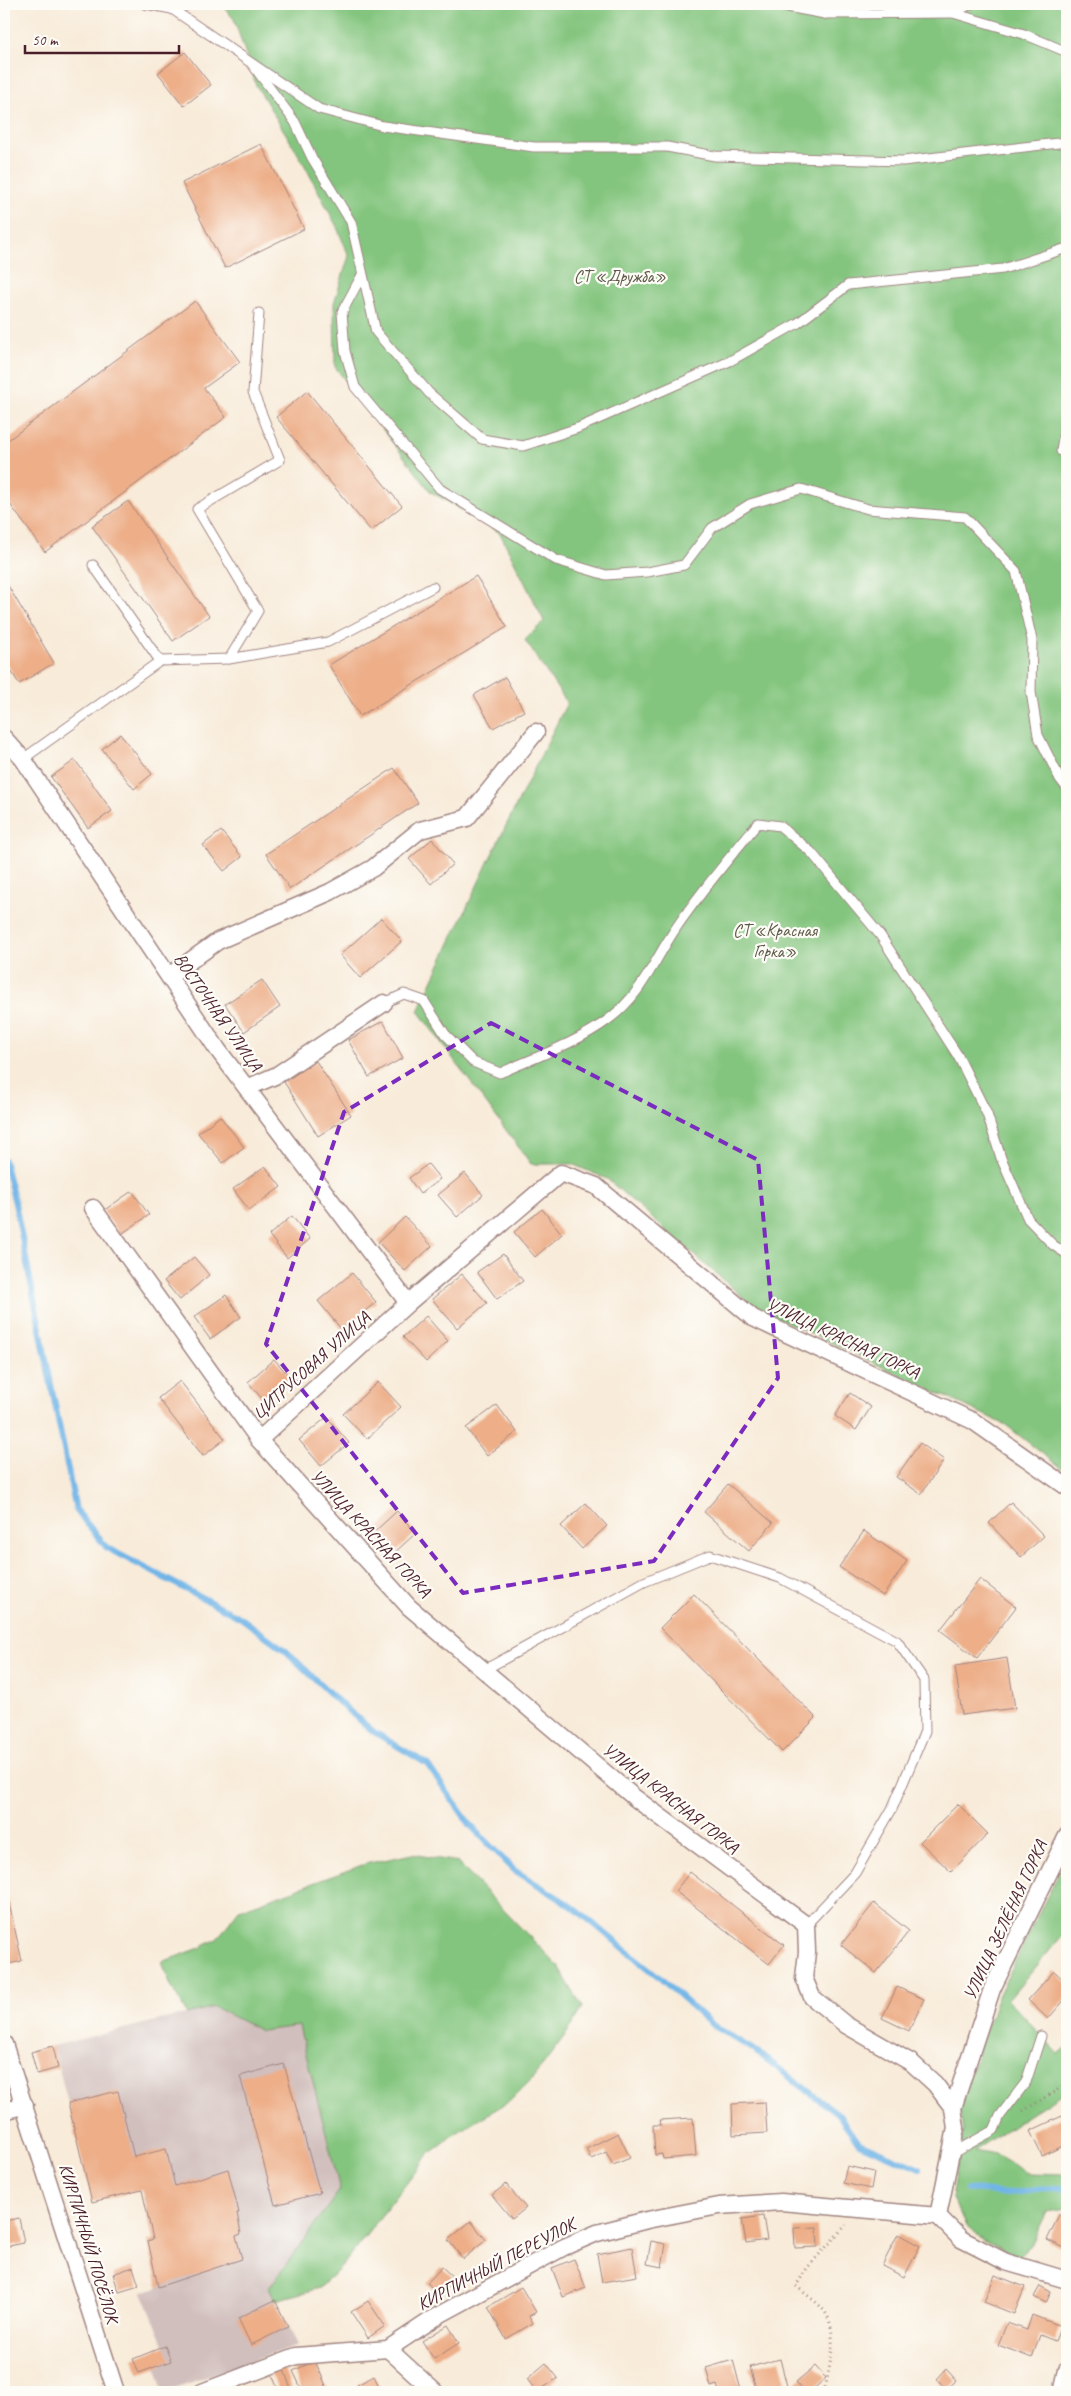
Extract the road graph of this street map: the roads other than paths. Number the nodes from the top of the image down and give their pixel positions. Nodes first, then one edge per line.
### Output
1 (145, 4) edge
2 (192, 4) edge
3 (771, 4) edge
4 (823, 4) edge
5 (971, 4) edge
6 (172, 9) junction
7 (953, 12) junction
8 (825, 14) junction
9 (1067, 52) edge
10 (252, 64) junction
11 (1067, 142) edge
12 (1067, 248) edge
13 (362, 275) junction
14 (259, 314) dead end
15 (1067, 411) edge
16 (1061, 451) dead end
17 (93, 565) dead end
18 (432, 587) dead end
19 (229, 659) junction
20 (160, 661) junction
21 (536, 732) dead end
22 (4, 738) edge
23 (23, 760) junction
24 (1067, 788) edge
25 (169, 976) junction
26 (384, 1003) joint
27 (247, 1088) junction
28 (561, 1173) joint
29 (93, 1208) dead end
30 (1067, 1254) edge
31 (408, 1303) junction
32 (259, 1440) junction
33 (1067, 1487) edge
34 (484, 1670) junction
35 (1067, 1836) edge
36 (806, 1925) junction
37 (1041, 2036) dead end
38 (4, 2044) edge
39 (25, 2105) junction
40 (953, 2108) junction
41 (4, 2111) edge
42 (951, 2154) junction
43 (938, 2216) junction
44 (1067, 2280) edge
45 (388, 2349) junction
46 (1067, 2370) edge
47 (116, 2392) edge
48 (202, 2392) edge
49 (435, 2392) edge
50 (1062, 2392) edge

1 - 6 lane
2 - 6 lane
3 - 8 lane
4 - 8 lane
5 - 7 lane
6 - 10 lane
7 - 8 lane
7 - 9 lane
10 - 11 lane
10 - 13 lane
12 - 13 lane
13 - 24 lane
14 - 19 lane
15 - 16 lane
17 - 20 lane
18 - 19 lane
19 - 20 lane
20 - 23 lane
21 - 25 street
22 - 23 street, ВОСТОЧНАЯ УЛИЦА
23 - 25 street, ВОСТОЧНАЯ УЛИЦА
25 - 27 street, ВОСТОЧНАЯ УЛИЦА
26 - 27 street
26 - 30 lane
27 - 31 street, ВОСТОЧНАЯ УЛИЦА
28 - 31 street, ЦИТРУСОВАЯ УЛИЦА
28 - 33 street, УЛИЦА КРАСНАЯ ГОРКА
29 - 32 street, ЦИТРУСОВАЯ УЛИЦА
31 - 32 street, ЦИТРУСОВАЯ УЛИЦА
32 - 34 street, УЛИЦА КРАСНАЯ ГОРКА
34 - 36 street, УЛИЦА КРАСНАЯ ГОРКА
34 - 36 lane
35 - 40 street, УЛИЦА ЗЕЛЁНАЯ ГОРКА
36 - 40 street
37 - 42 lane
38 - 39 street, КИРПИЧНЫЙ ПОСЁЛОК
39 - 41 street
39 - 47 street, КИРПИЧНЫЙ ПОСЁЛОК
40 - 42 street
42 - 43 street
43 - 44 street
43 - 45 street, КИРПИЧНЫЙ ПЕРЕУЛОК
45 - 48 street, КИРПИЧНЫЙ ПЕРЕУЛОК
45 - 49 street
46 - 50 street

